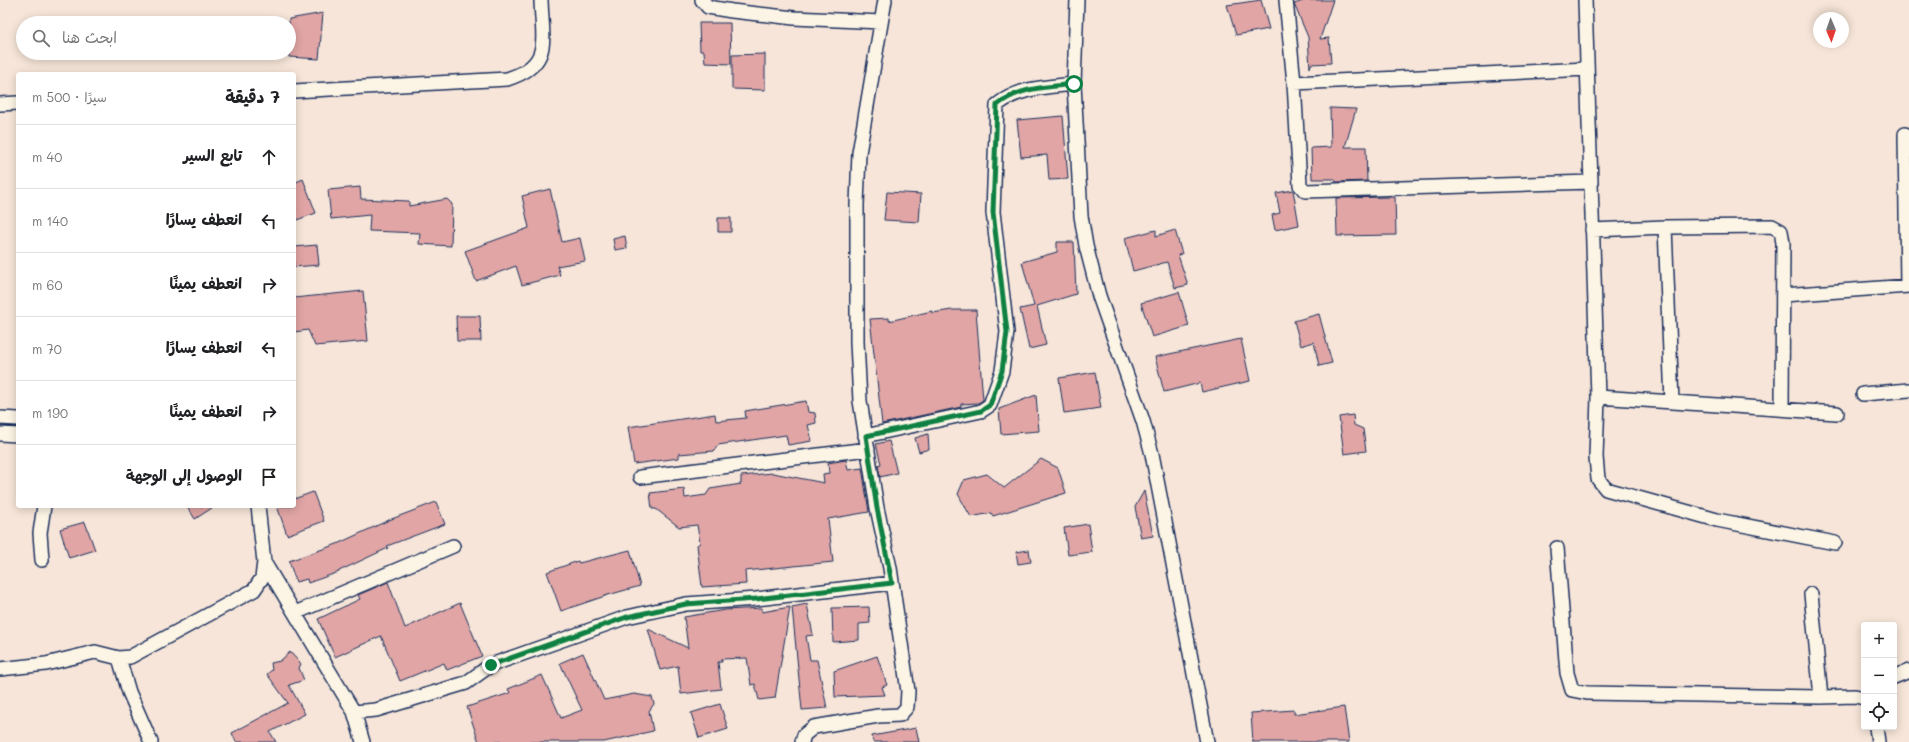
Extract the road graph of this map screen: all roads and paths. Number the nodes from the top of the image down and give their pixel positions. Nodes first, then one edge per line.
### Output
1 (541, 0) edge
2 (702, 0) edge
3 (885, 0) edge
4 (1077, 0) edge
5 (1286, 0) edge
6 (1585, 0) edge
7 (880, 22) junction
8 (1587, 69) junction
9 (1074, 84) junction
10 (1294, 84) junction
11 (296, 91) edge
12 (16, 103) edge
13 (0, 104) edge
14 (1905, 134) dead end
15 (1591, 182) junction
16 (1665, 227) junction
17 (1592, 230) junction
18 (1908, 286) edge
19 (1783, 295) junction
20 (1909, 390) edge
21 (1863, 394) dead end
22 (1598, 397) junction
23 (1672, 402) junction
24 (1782, 409) junction
25 (1837, 413) dead end
26 (0, 418) edge
27 (16, 419) edge
28 (0, 434) edge
29 (16, 435) edge
30 (866, 442) junction
31 (640, 477) dead end
32 (44, 508) edge
33 (258, 508) edge
34 (1835, 543) dead end
35 (453, 546) dead end
36 (1557, 548) dead end
37 (42, 560) dead end
38 (264, 562) junction
39 (892, 583) junction
40 (1811, 594) dead end
41 (295, 613) junction
42 (119, 658) junction
43 (0, 669) edge
44 (1909, 671) edge
45 (1897, 675) edge
46 (1821, 697) junction
47 (1861, 697) edge
48 (354, 712) junction
49 (1876, 730) edge
50 (151, 742) edge
51 (363, 742) edge
52 (802, 742) edge
53 (1207, 742) edge
54 (1878, 742) edge

1 - 11 street
2 - 7 street
3 - 7 street
4 - 9 street
5 - 10 street
6 - 8 street
7 - 30 street
8 - 10 street
8 - 15 street
9 - 30 street
9 - 53 street
10 - 15 street
12 - 13 street
14 - 18 street
15 - 17 street
16 - 17 street
16 - 19 street
16 - 23 street
17 - 22 street
18 - 19 street
19 - 24 street
20 - 21 street
22 - 23 street
22 - 34 street
23 - 24 street
24 - 25 street
26 - 27 street
28 - 29 street
30 - 31 street
30 - 39 street
32 - 37 street
33 - 38 street
35 - 41 street
36 - 46 street
38 - 41 street
38 - 42 street
39 - 48 street
39 - 52 street
40 - 46 street
41 - 48 street
42 - 43 street
42 - 50 street
44 - 45 street
46 - 47 street
48 - 51 street
49 - 54 street

